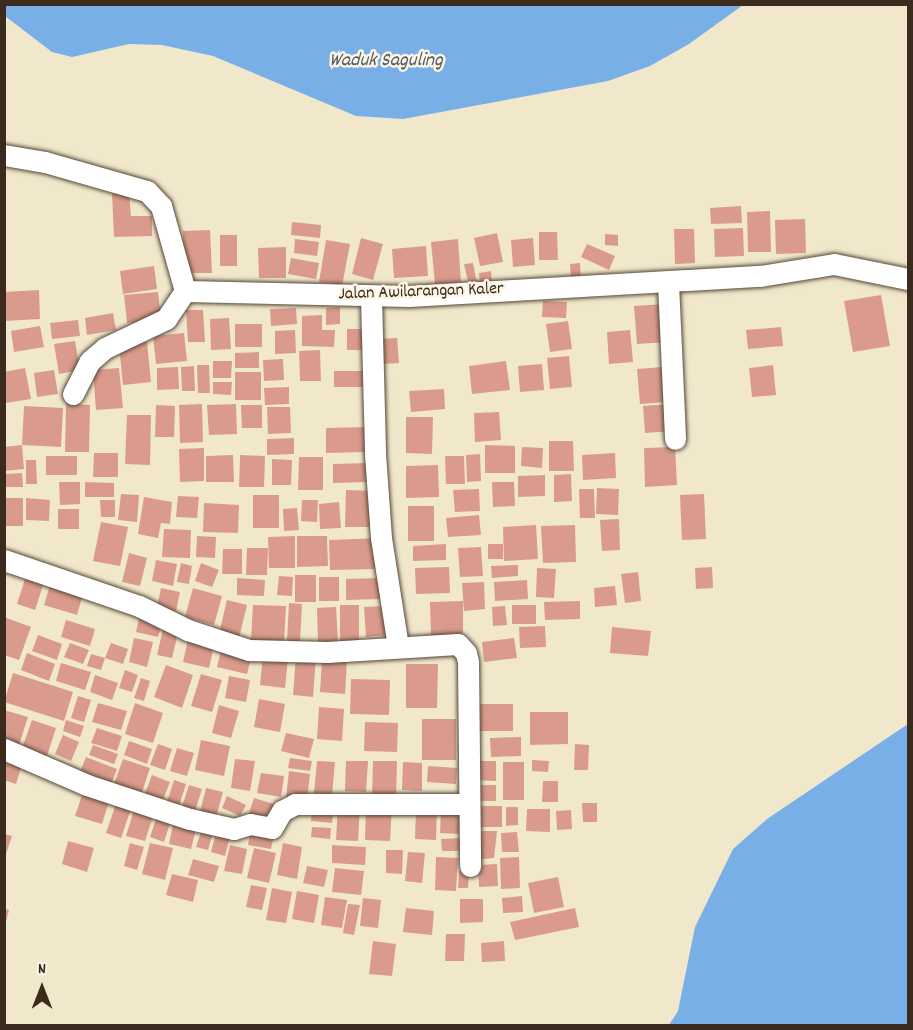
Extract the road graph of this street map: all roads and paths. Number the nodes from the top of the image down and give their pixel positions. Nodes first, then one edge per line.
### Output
1 (4, 154) edge
2 (909, 279) edge
3 (668, 283) junction
4 (185, 291) junction
5 (371, 297) junction
6 (73, 394) dead end
7 (675, 439) dead end
8 (4, 560) edge
9 (398, 646) junction
10 (4, 750) edge
11 (466, 804) junction
12 (470, 866) dead end

1 - 4 street
2 - 3 street, Jalan Awilarangan Kaler
3 - 5 street, Jalan Awilarangan Kaler
3 - 7 street
4 - 5 street, Jalan Awilarangan Kaler
4 - 6 street
5 - 9 street
8 - 9 street
9 - 11 street
10 - 11 street
11 - 12 street

